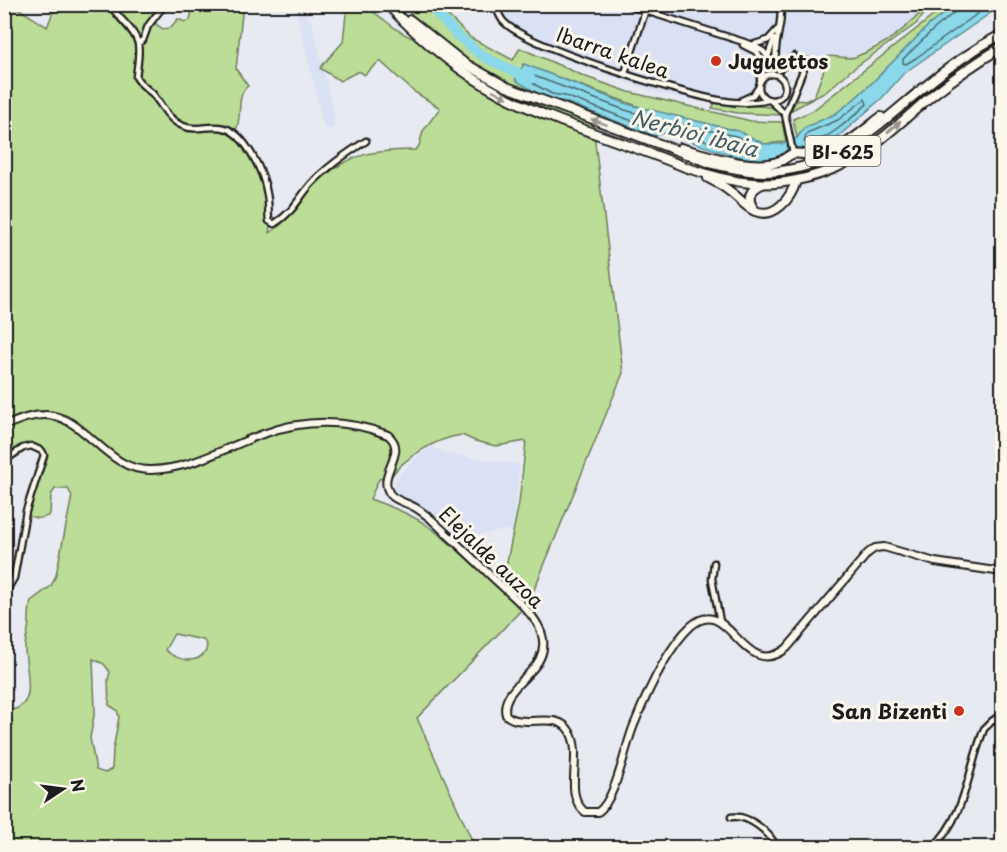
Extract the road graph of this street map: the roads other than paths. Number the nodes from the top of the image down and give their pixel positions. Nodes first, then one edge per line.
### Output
1 (110, 4) edge
2 (165, 4) edge
3 (389, 4) edge
4 (495, 4) edge
5 (624, 4) edge
6 (780, 4) edge
7 (645, 12) junction
8 (779, 28) junction
9 (1002, 34) edge
10 (735, 41) junction
11 (138, 43) junction
12 (752, 45) junction
13 (1002, 47) edge
14 (768, 55) junction
15 (794, 56) dead end
16 (807, 61) dead end
17 (764, 67) junction
18 (777, 70) junction
19 (944, 72) junction
20 (624, 73) junction
21 (760, 80) junction
22 (758, 88) junction
23 (785, 90) junction
24 (769, 100) junction
25 (736, 101) junction
26 (786, 111) junction
27 (366, 141) dead end
28 (654, 141) junction
29 (793, 153) junction
30 (795, 165) dead end
31 (685, 167) junction
32 (796, 181) dead end
33 (762, 184) junction
34 (757, 212) junction
35 (4, 426) edge
36 (4, 460) edge
37 (714, 563) dead end
38 (1002, 572) edge
39 (4, 595) edge
40 (720, 622) junction
41 (1002, 714) edge
42 (731, 817) dead end
43 (777, 848) edge
44 (933, 848) edge

1 - 11 street
2 - 11 street
28 -> 3 main road, BI-625
3 -> 31 main road, BI-625
4 - 20 street, Ibarra kalea
5 - 7 street
6 - 8 street
7 - 10 street
7 - 20 street
8 - 12 street
8 - 14 street
8 - 18 street
9 - 19 main road, BI-625
10 - 12 street
10 - 17 street
11 - 27 street
12 - 14 street
33 -> 13 main road, BI-625
14 - 17 street
14 - 18 street
15 - 18 street
16 - 26 street
17 - 21 street
18 - 21 street
18 - 23 street
19 - 28 main road, BI-625
19 - 29 main road
20 - 25 street, Ibarra kalea
21 - 22 street
22 - 24 street
22 - 25 street
23 - 24 street
23 - 26 street
24 - 25 street, Ibarra kalea
24 - 26 street
26 - 29 street
28 - 29 main road
29 - 30 main road
31 - 33 main road, BI-625
31 - 34 main road
32 - 34 main road
33 - 34 main road
35 - 40 street, Elejalde auzoa
36 - 39 street
37 - 40 street
38 - 40 street
41 - 44 street
42 - 43 street

